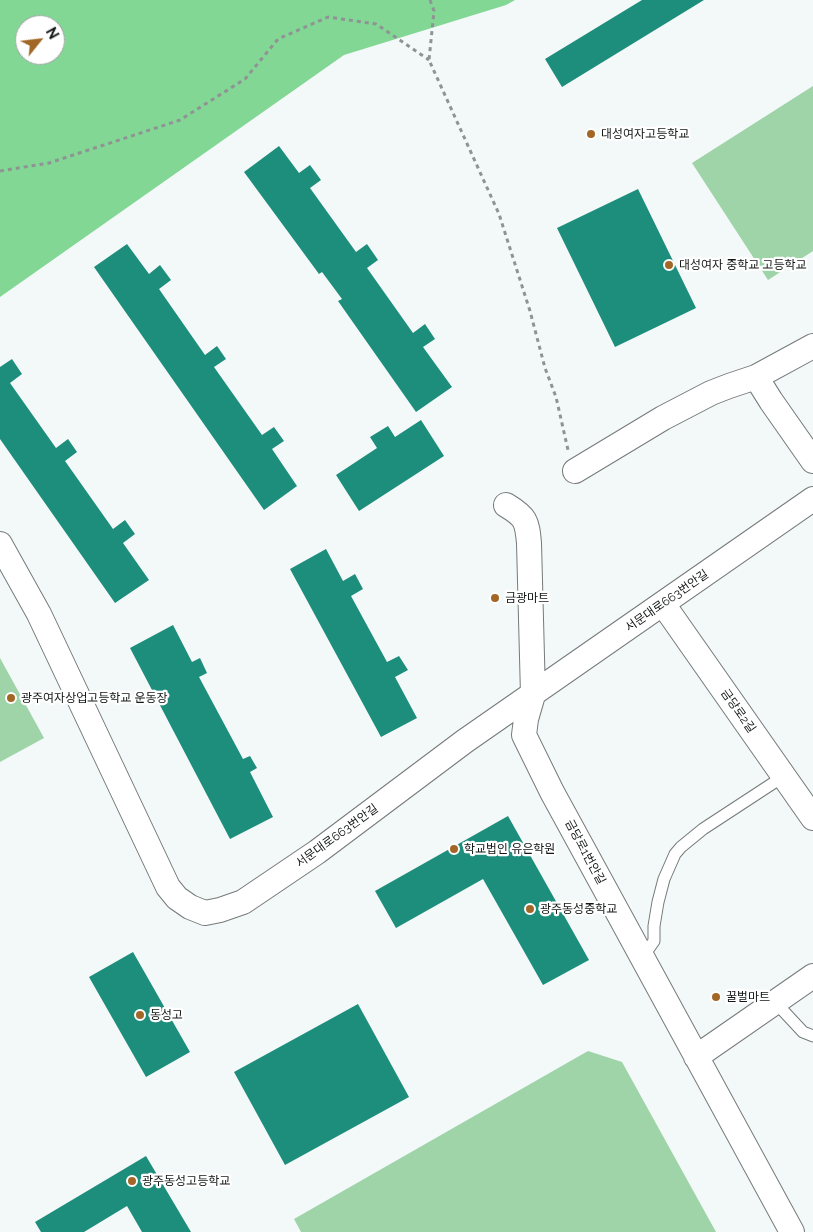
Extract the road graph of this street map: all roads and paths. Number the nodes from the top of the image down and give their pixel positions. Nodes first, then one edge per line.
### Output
1 (430, 0) edge
2 (429, 60) junction
3 (0, 171) edge
4 (813, 346) edge
5 (756, 378) junction
6 (813, 461) edge
7 (575, 471) joint
8 (813, 499) edge
9 (506, 504) dead end
10 (0, 544) edge
11 (664, 604) junction
12 (533, 695) junction
13 (784, 776) junction
14 (810, 808) edge
15 (642, 958) junction
16 (813, 976) edge
17 (775, 1002) junction
18 (813, 1036) edge
19 (696, 1057) junction
20 (792, 1232) edge

1 - 2 path
2 - 3 path
2 - 7 path
4 - 5 street
5 - 6 street
5 - 7 street
8 - 11 street, 서문대로663번안길
9 - 12 street, 금당로1번안길
10 - 12 street, 서문대로663번안길
11 - 12 street, 서문대로663번안길
11 - 13 street, 금당로2길
12 - 15 street, 금당로1번안길
13 - 14 street, 금당로2길
13 - 15 lane
15 - 19 street, 금당로1번안길
16 - 17 street
17 - 18 lane
17 - 19 street
19 - 20 street, 금당로1번안길

